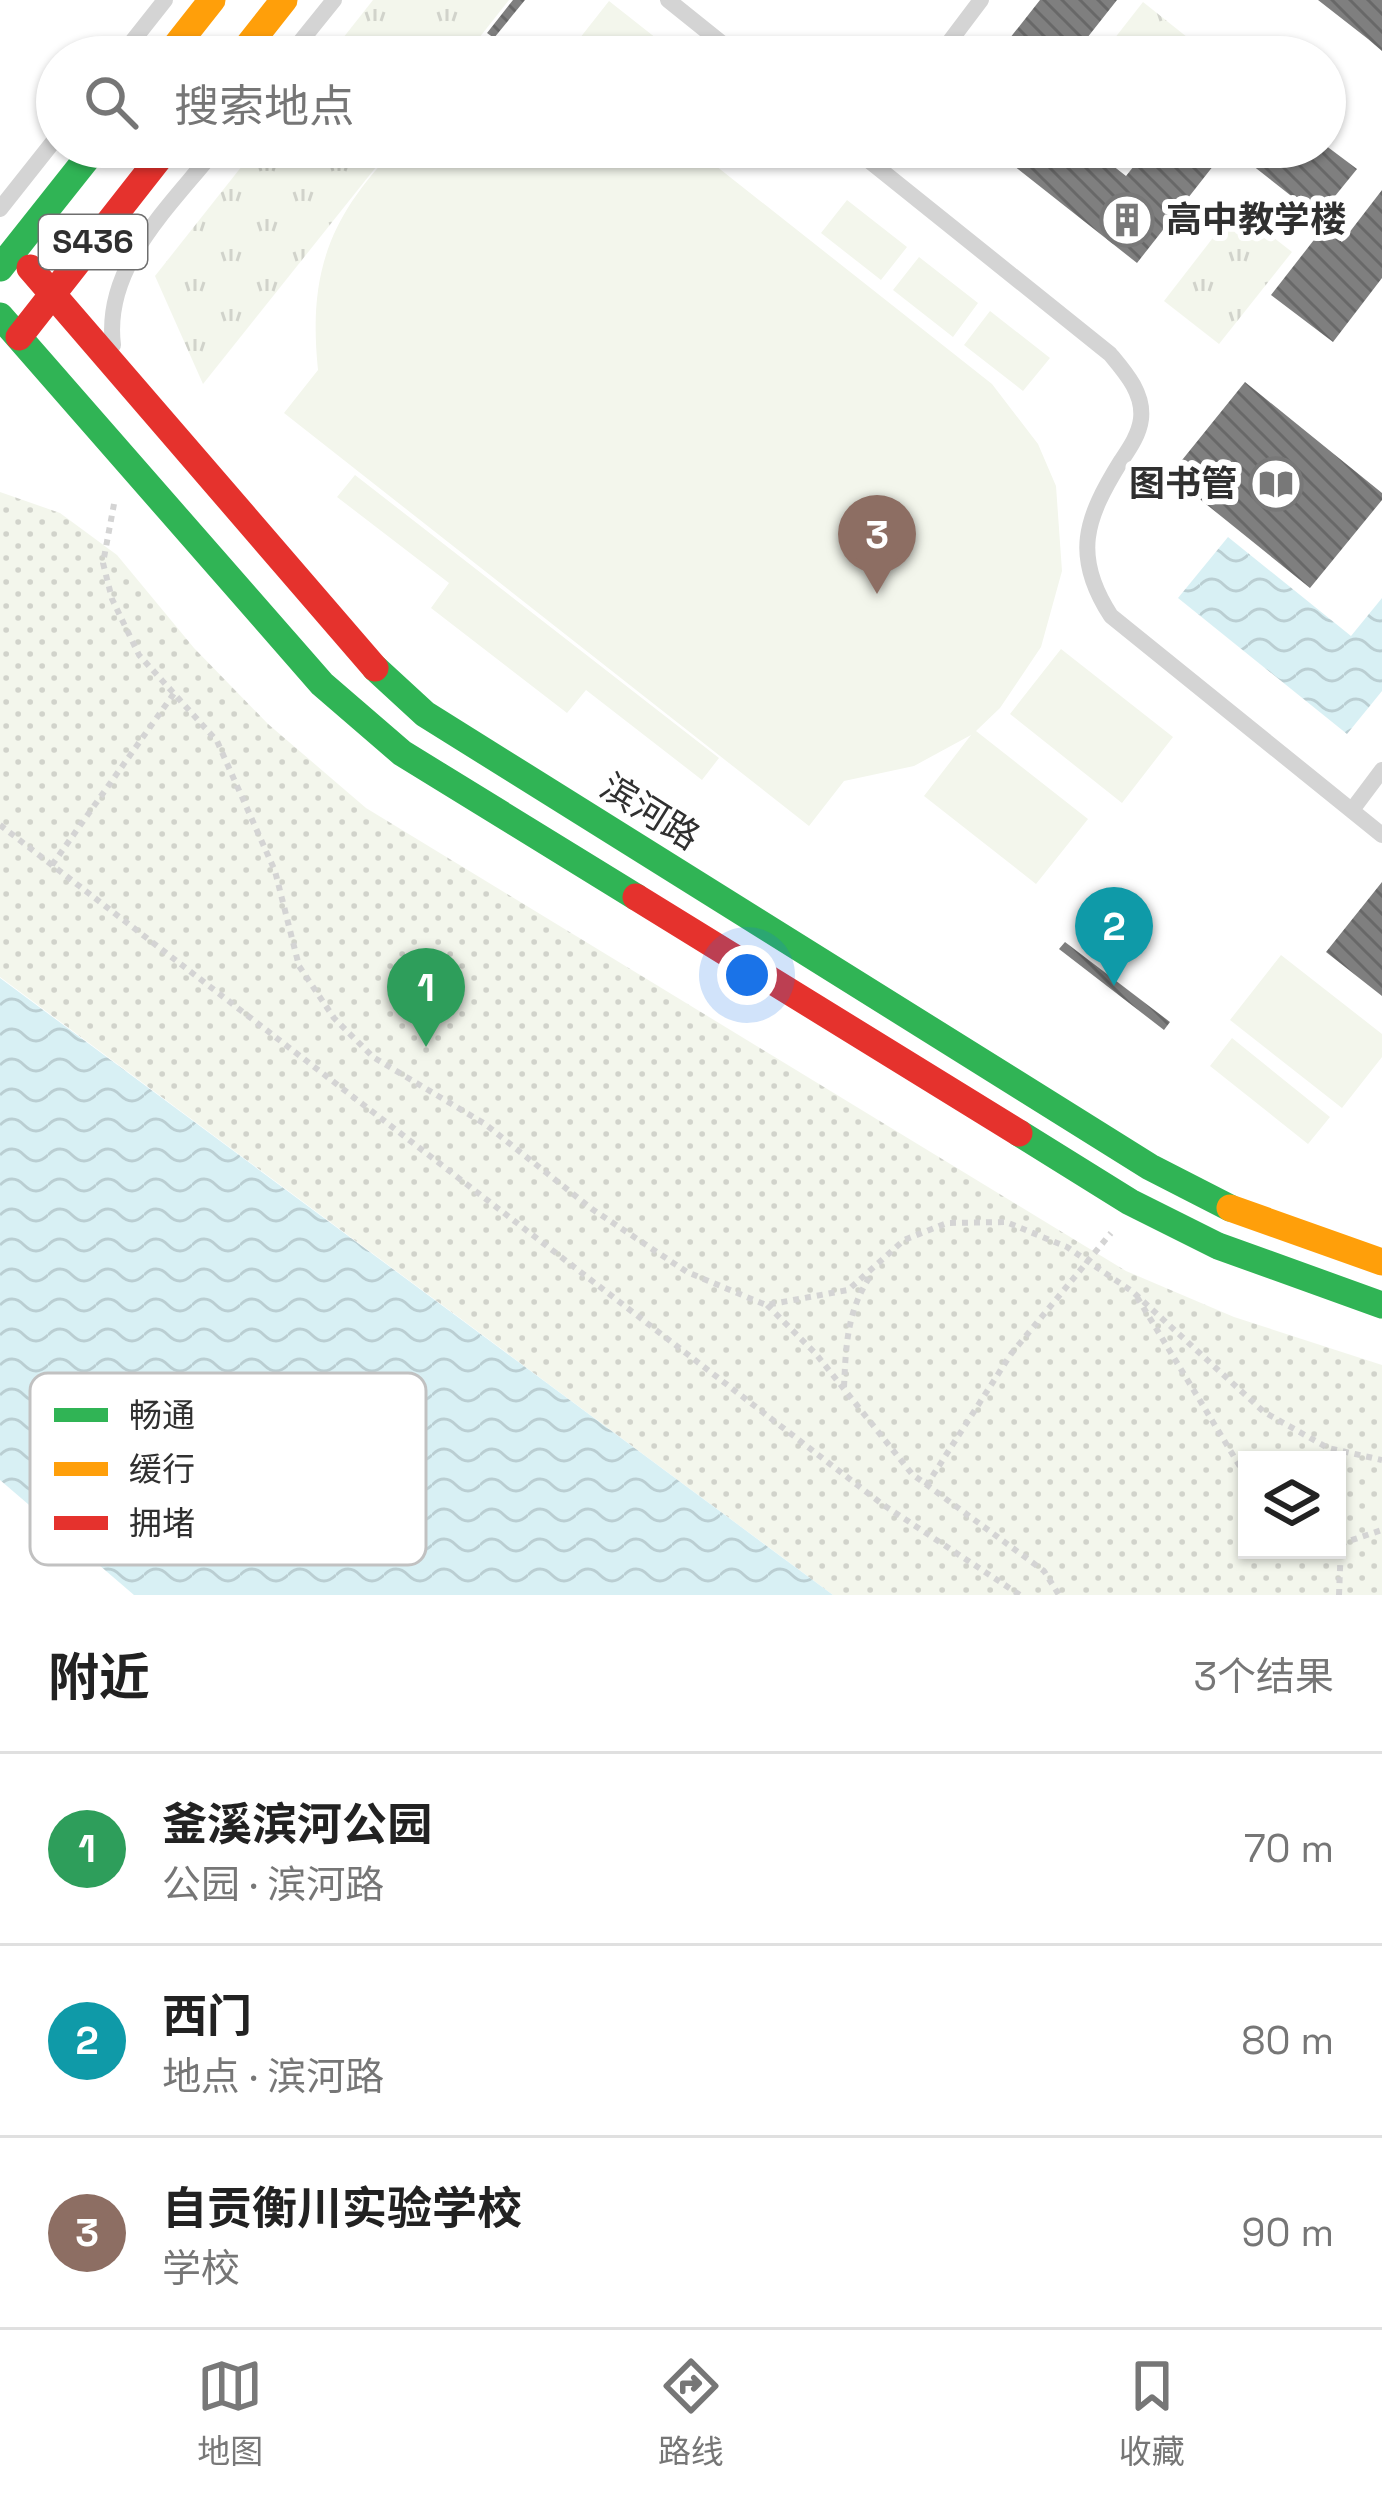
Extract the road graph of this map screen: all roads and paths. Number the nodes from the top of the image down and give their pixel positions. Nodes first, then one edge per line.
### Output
1 (165, 0) edge
2 (212, 0) edge
3 (284, 0) edge
4 (334, 0) edge
5 (668, 0) edge
6 (981, 0) edge
7 (137, 36) edge
8 (184, 36) edge
9 (256, 36) edge
10 (306, 36) edge
11 (713, 36) edge
12 (954, 36) edge
13 (36, 164) edge
14 (79, 168) edge
15 (151, 168) edge
16 (201, 168) edge
17 (883, 168) edge
18 (0, 209) edge
19 (7, 259) edge
20 (52, 294) junction
21 (9, 326) edge
22 (116, 370) junction
23 (126, 460) junction
24 (176, 692) junction
25 (1382, 770) edge
26 (1352, 811) junction
27 (0, 825) edge
28 (1382, 835) edge
29 (52, 865) junction
30 (1130, 1202) junction
31 (1090, 1262) junction
32 (1382, 1262) edge
33 (874, 1270) junction
34 (1133, 1292) junction
35 (766, 1305) junction
36 (1382, 1305) edge
37 (844, 1391) junction
38 (1382, 1460) edge
39 (1238, 1463) edge
40 (926, 1486) junction
41 (1382, 1530) edge
42 (1346, 1541) edge
43 (1339, 1559) edge
44 (1020, 1595) edge
45 (1059, 1595) edge
46 (1339, 1595) edge

1 - 7 lane
2 - 8 main road
3 - 9 main road
4 - 10 lane
5 - 11 lane
6 - 12 lane
13 - 18 lane
14 - 19 main road, S436
15 - 20 main road, S436
16 - 22 lane
17 - 26 lane
19 - 20 main road, 滨河路
20 - 21 main road, S436
20 - 22 main road, 滨河路
21 - 23 main road
22 - 32 main road, 滨河路
23 - 24 path
23 - 30 main road
24 - 29 path
24 - 35 path
25 - 26 lane
26 - 28 lane
27 - 29 path
29 - 44 path
30 - 31 path
30 - 36 main road
31 - 33 path
31 - 34 path
31 - 40 path
33 - 35 path
33 - 37 path
34 - 38 path
34 - 39 path
35 - 37 path
37 - 40 path
40 - 45 path
41 - 42 path
43 - 46 path

